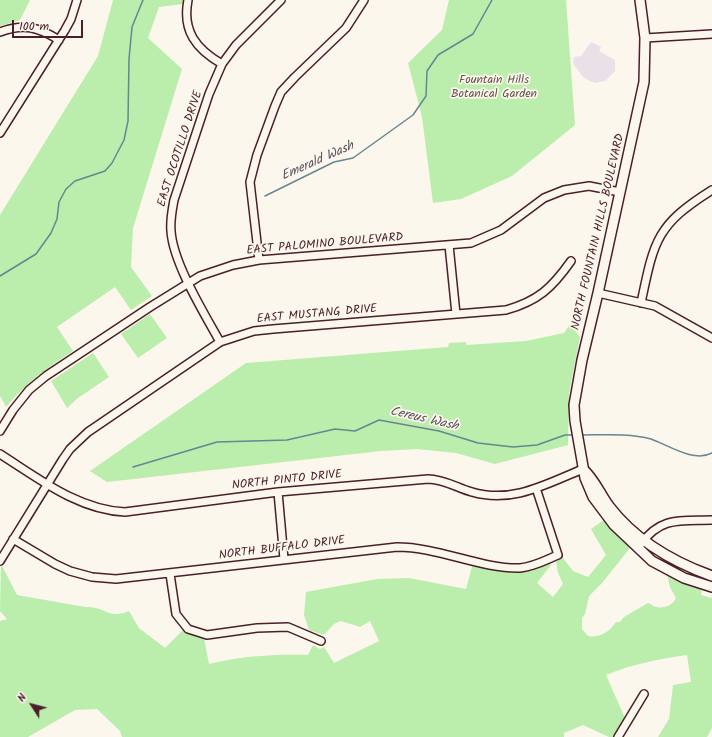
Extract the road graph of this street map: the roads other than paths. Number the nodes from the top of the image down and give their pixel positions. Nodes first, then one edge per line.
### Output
1 (77, 0) edge
2 (188, 0) edge
3 (281, 0) edge
4 (364, 0) edge
5 (640, 0) edge
6 (0, 32) edge
7 (712, 34) edge
8 (645, 38) junction
9 (59, 40) junction
10 (222, 64) junction
11 (0, 133) edge
12 (712, 190) edge
13 (620, 192) junction
14 (450, 245) junction
15 (259, 260) junction
16 (571, 261) dead end
17 (189, 282) junction
18 (598, 293) junction
19 (641, 303) junction
20 (456, 314) junction
21 (712, 338) edge
22 (220, 342) junction
23 (0, 431) edge
24 (0, 454) edge
25 (583, 469) junction
26 (47, 483) junction
27 (536, 488) junction
28 (278, 492) junction
29 (712, 520) edge
30 (13, 539) junction
31 (644, 540) junction
32 (638, 548) junction
33 (284, 559) junction
34 (0, 561) edge
35 (170, 574) junction
36 (712, 576) edge
37 (712, 587) edge
38 (321, 641) dead end
39 (644, 694) dead end
40 (618, 737) edge

1 - 9 street
2 - 10 street
3 - 10 street, EAST OCOTILLO DRIVE
4 - 15 street
5 - 8 main road, NORTH FOUNTAIN HILLS BOULEVARD
6 - 9 street
7 - 8 street
8 - 13 main road, NORTH FOUNTAIN HILLS BOULEVARD
9 - 11 street
10 - 17 street, EAST OCOTILLO DRIVE
12 - 19 street
13 - 14 street, EAST PALOMINO BOULEVARD
13 - 18 main road, NORTH FOUNTAIN HILLS BOULEVARD
14 - 15 street, EAST PALOMINO BOULEVARD
14 - 20 street
15 - 17 street, EAST PALOMINO BOULEVARD
16 - 20 street, EAST MUSTANG DRIVE
17 - 22 street, EAST OCOTILLO DRIVE
17 - 23 street, EAST PALOMINO BOULEVARD
18 - 19 street
18 - 25 main road, NORTH FOUNTAIN HILLS BOULEVARD
19 - 21 street
20 - 22 street, EAST MUSTANG DRIVE
22 - 26 street, EAST MUSTANG DRIVE
24 - 26 street, NORTH PINTO DRIVE
25 - 27 street, NORTH PINTO DRIVE
25 - 31 main road, NORTH FOUNTAIN HILLS BOULEVARD
25 - 32 main road, NORTH FOUNTAIN HILLS BOULEVARD
26 - 28 street, NORTH PINTO DRIVE
26 - 30 street, EAST MUSTANG DRIVE
27 - 28 street, NORTH PINTO DRIVE
27 - 33 street, NORTH BUFFALO DRIVE
28 - 33 street
29 - 31 street
30 - 34 street, EAST MUSTANG DRIVE
30 - 35 street, NORTH BUFFALO DRIVE
31 - 32 street
31 - 36 main road, NORTH FOUNTAIN HILLS BOULEVARD
32 - 37 main road, NORTH FOUNTAIN HILLS BOULEVARD
33 - 35 street, NORTH BUFFALO DRIVE
35 - 38 street
39 - 40 street

